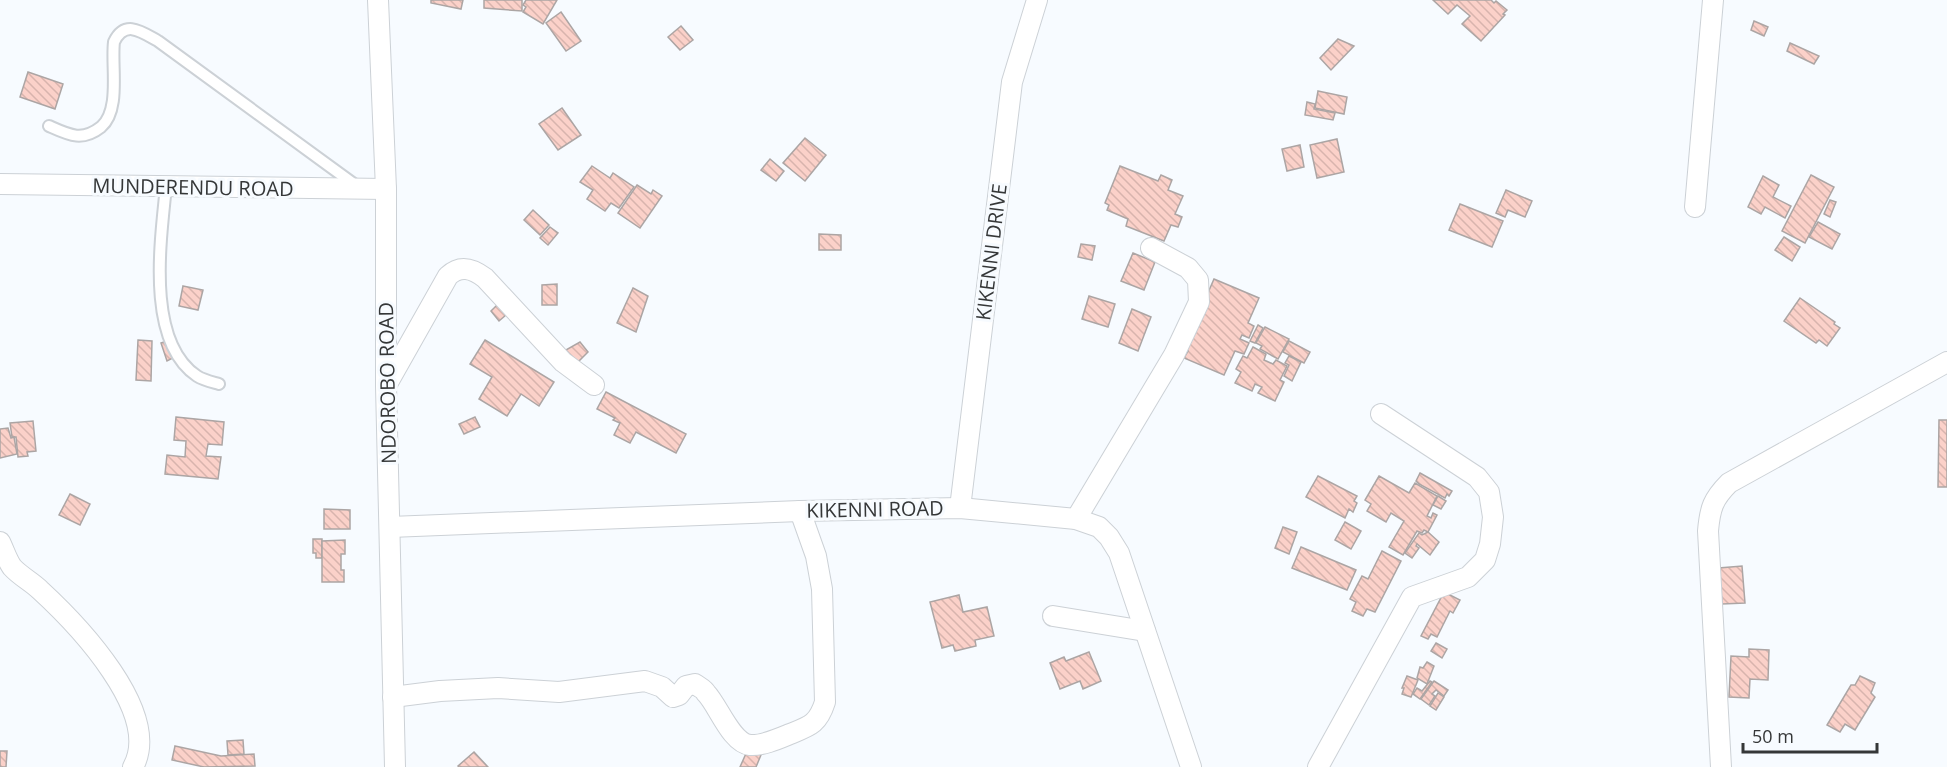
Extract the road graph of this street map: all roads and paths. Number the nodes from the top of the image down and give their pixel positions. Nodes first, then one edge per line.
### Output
1 (378, 0) edge
2 (1037, 0) edge
3 (1713, 0) edge
4 (49, 126) dead end
5 (0, 184) edge
6 (166, 186) junction
7 (361, 189) junction
8 (386, 189) junction
9 (1695, 207) dead end
10 (1150, 248) dead end
11 (1947, 362) edge
12 (219, 384) dead end
13 (594, 385) dead end
14 (386, 386) junction
15 (1381, 414) dead end
16 (960, 508) junction
17 (800, 510) junction
18 (1076, 519) junction
19 (390, 527) junction
20 (0, 542) edge
21 (1053, 616) dead end
22 (1145, 631) junction
23 (393, 697) junction
24 (133, 767) edge
25 (395, 767) edge
26 (1191, 767) edge
27 (1318, 767) edge
28 (1721, 767) edge

1 - 8 street, NDOROBO ROAD
2 - 16 street, KIKENNI DRIVE
3 - 9 street
4 - 7 lane
5 - 6 street, MUNDERENDU ROAD
6 - 7 street, MUNDERENDU ROAD
6 - 12 lane
7 - 8 street, MUNDERENDU ROAD
8 - 14 street, NDOROBO ROAD
10 - 18 street
11 - 28 street
13 - 14 street
14 - 19 street, NDOROBO ROAD
15 - 27 street
16 - 17 street, KIKENNI ROAD
16 - 18 street, KIKENNI ROAD
17 - 19 street, KIKENNI ROAD
17 - 23 street
18 - 22 street, KIKENNI ROAD
19 - 23 street, NDOROBO ROAD
20 - 24 street
21 - 22 street
22 - 26 street, KIKENNI ROAD
23 - 25 street, NDOROBO ROAD

